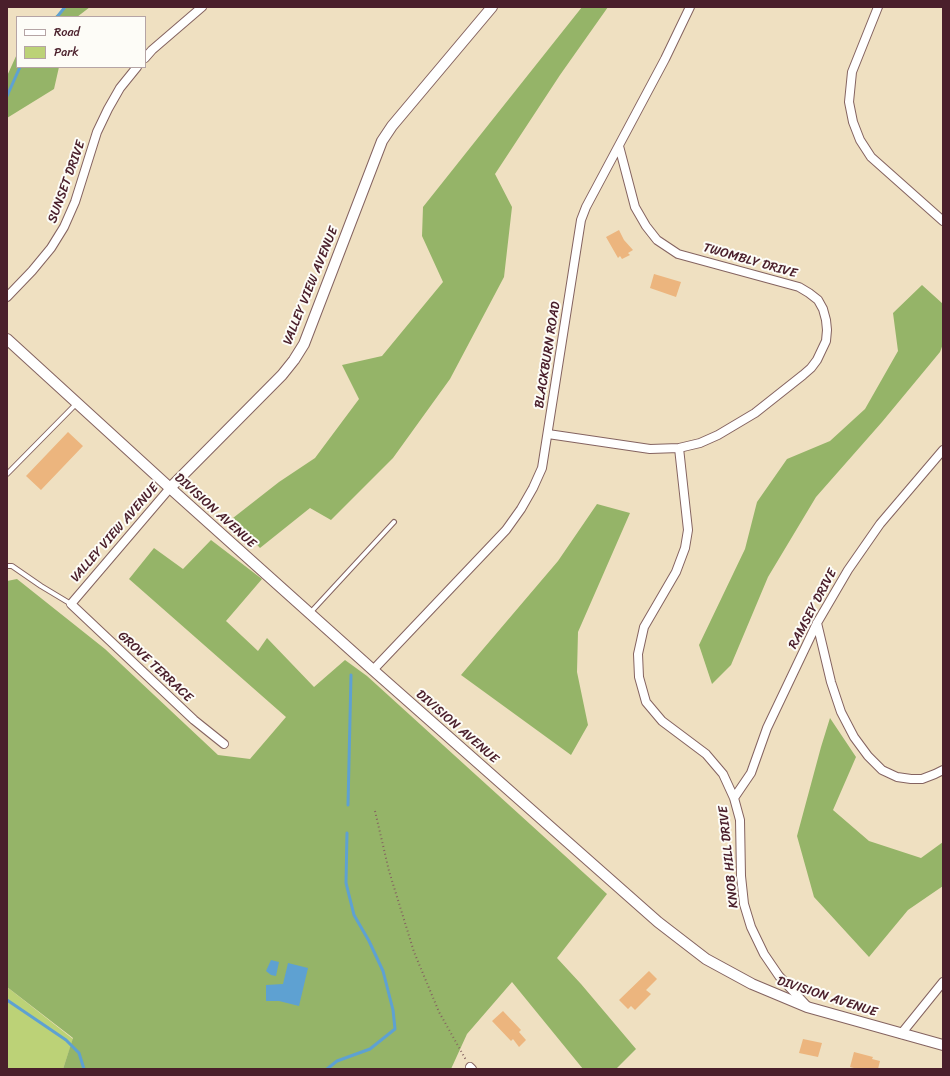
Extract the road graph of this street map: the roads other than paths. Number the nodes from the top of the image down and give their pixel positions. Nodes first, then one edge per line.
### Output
1 (202, 7) edge
2 (492, 7) edge
3 (690, 7) edge
4 (878, 7) edge
5 (146, 57) edge
6 (136, 68) edge
7 (619, 146) junction
8 (943, 221) edge
9 (7, 297) edge
10 (7, 338) edge
11 (77, 403) junction
12 (548, 434) junction
13 (679, 448) junction
14 (943, 450) edge
15 (7, 474) edge
16 (170, 488) junction
17 (394, 522) dead end
18 (7, 566) edge
19 (71, 604) junction
20 (310, 614) junction
21 (817, 623) junction
22 (373, 670) junction
23 (224, 744) dead end
24 (943, 770) edge
25 (734, 798) junction
26 (943, 982) edge
27 (807, 1007) junction
28 (900, 1034) junction
29 (943, 1045) edge

1 - 5 street
2 - 16 street, VALLEY VIEW AVENUE
3 - 7 street, BLACKBURN ROAD
4 - 8 street
6 - 9 street, SUNSET DRIVE
7 - 12 street, BLACKBURN ROAD
7 - 13 street, TWOMBLY DRIVE
10 - 11 street, DIVISION AVENUE
11 - 15 lane
11 - 16 street, DIVISION AVENUE
12 - 13 street, TWOMBLY DRIVE
12 - 22 street, BLACKBURN ROAD
13 - 25 street, KNOB HILL DRIVE
14 - 21 street, RAMSEY DRIVE
16 - 19 street, VALLEY VIEW AVENUE
16 - 20 street, DIVISION AVENUE
17 - 20 lane
18 - 19 lane
19 - 23 street, GROVE TERRACE
20 - 22 street, DIVISION AVENUE
21 - 24 street
21 - 25 street, RAMSEY DRIVE
22 - 27 street, DIVISION AVENUE
25 - 27 street, KNOB HILL DRIVE
26 - 28 street
27 - 28 street, DIVISION AVENUE
28 - 29 street, DIVISION AVENUE

